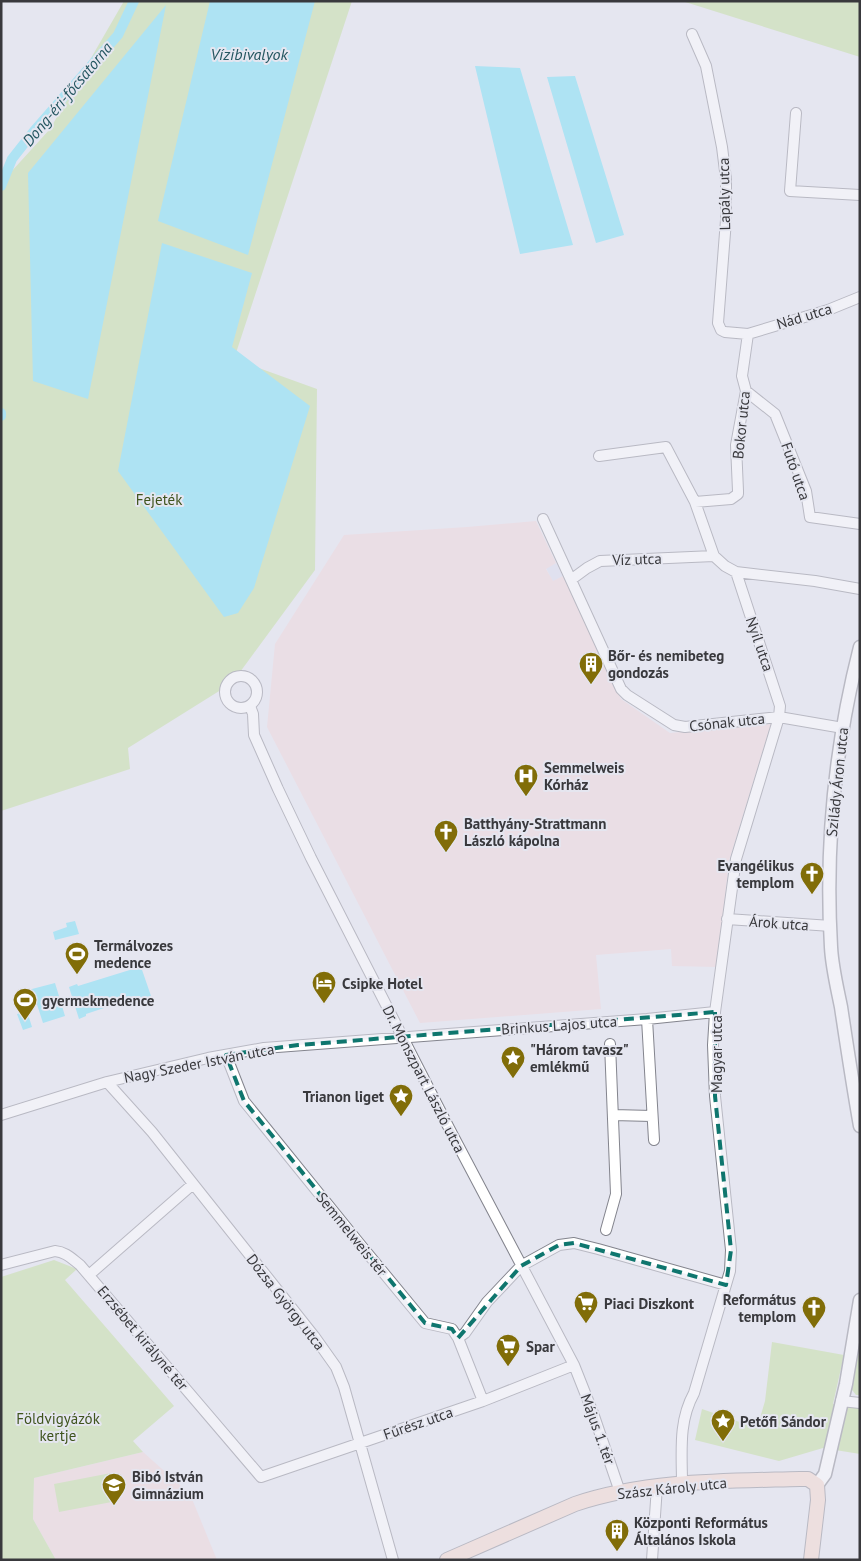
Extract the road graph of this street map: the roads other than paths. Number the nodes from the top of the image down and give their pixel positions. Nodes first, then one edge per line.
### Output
1 (692, 34) dead end
2 (796, 113) dead end
3 (860, 195) edge
4 (860, 297) edge
5 (748, 334) junction
6 (746, 391) junction
7 (599, 456) dead end
8 (695, 502) junction
9 (543, 519) dead end
10 (860, 524) edge
11 (714, 556) junction
12 (736, 572) junction
13 (572, 579) junction
14 (860, 589) edge
15 (860, 647) edge
16 (250, 706) dead end
17 (779, 717) junction
18 (843, 728) junction
19 (727, 919) junction
20 (831, 926) junction
21 (715, 1012) junction
22 (647, 1019) junction
23 (403, 1037) junction
24 (610, 1044) dead end
25 (226, 1055) junction
26 (107, 1082) junction
27 (1, 1115) edge
28 (613, 1115) junction
29 (652, 1116) junction
30 (860, 1126) edge
31 (654, 1140) dead end
32 (193, 1184) junction
33 (606, 1230) dead end
34 (1, 1266) edge
35 (521, 1266) junction
36 (88, 1275) junction
37 (726, 1285) junction
38 (860, 1300) edge
39 (458, 1338) junction
40 (574, 1365) junction
41 (483, 1401) junction
42 (841, 1401) junction
43 (860, 1403) edge
44 (361, 1442) junction
45 (261, 1477) joint
46 (682, 1485) junction
47 (657, 1486) junction
48 (817, 1486) junction
49 (620, 1492) junction
50 (652, 1558) edge
51 (393, 1560) edge
52 (447, 1560) edge
53 (812, 1560) edge

1 - 5 street, Lapály utca
2 - 3 street
4 - 5 street, Nád utca
5 - 6 street, Bokor utca
6 - 8 street, Bokor utca
6 - 10 street, Futó utca
7 - 8 street
8 - 11 street
9 - 13 street
11 - 12 street
11 - 13 street, Víz utca
12 - 14 street
12 - 17 street, Nyíl utca
13 - 17 street, Csónak utca
15 - 18 street, Szilády Áron utca
16 - 23 street, Dr. Monszpart László utca
17 - 18 street, Csónak utca
17 - 19 street, Magyar utca
18 - 20 street, Szilády Áron utca
19 - 20 street, Árok utca
19 - 21 street, Magyar utca
20 - 30 street, Szilády Áron utca
21 - 22 street, Brinkus Lajos utca
21 - 37 street, Magyar utca
22 - 23 street, Brinkus Lajos utca
22 - 29 street
23 - 25 street, Nagy Szeder István utca
23 - 35 street, Dr. Monszpart László utca
24 - 28 street
25 - 26 street, Nagy Szeder István utca
25 - 39 street, Semmelweis tér
26 - 27 street, Nagy Szeder István utca
26 - 32 street, Dózsa György utca
28 - 29 street
28 - 33 street
29 - 31 street
32 - 36 street
32 - 44 street, Dózsa György utca
34 - 36 street, Erzsébet királyné tér
35 - 37 street
35 - 39 street
35 - 40 street, Dr. Monszpart László utca
36 - 45 street, Erzsébet királyné tér
37 - 46 street, Magyar utca
38 - 42 street
39 - 41 street
40 - 41 street, Fűrész utca
40 - 49 street, Május 1. tér
41 - 44 street, Fűrész utca
42 - 43 street
42 - 48 street
44 - 45 street, Fűrész utca
44 - 51 street, Dózsa György utca
46 - 47 main road, Szász Károly utca
46 - 48 main road, Szász Károly utca
47 - 49 main road, Szász Károly utca
47 - 50 street
48 - 53 main road
49 - 52 main road, Szász Károly utca

